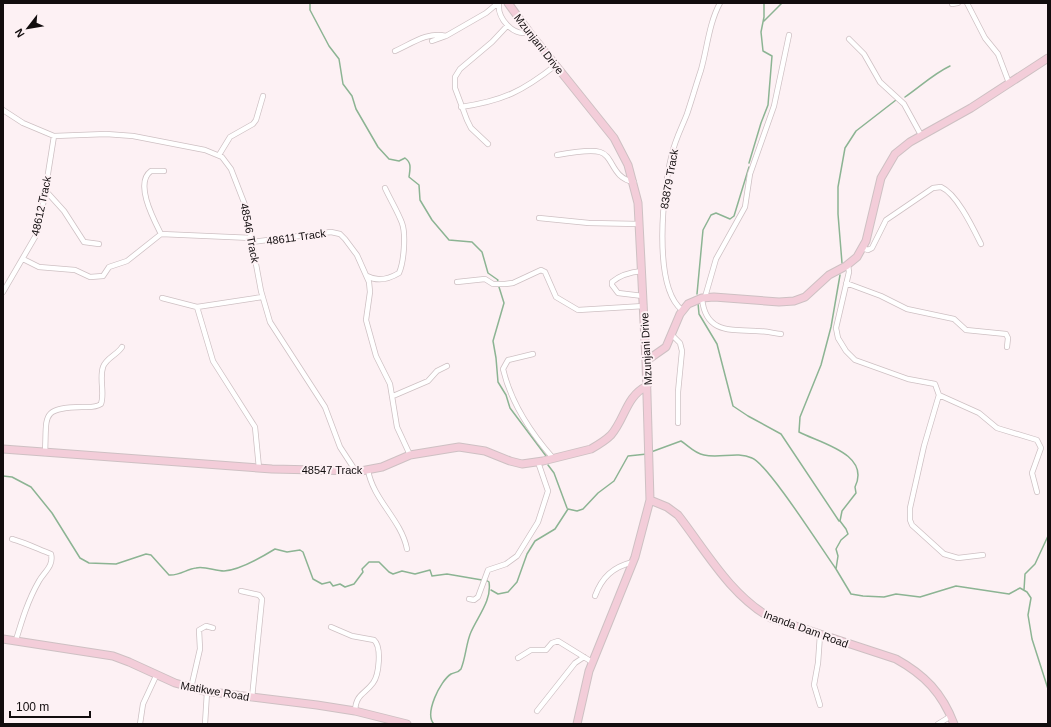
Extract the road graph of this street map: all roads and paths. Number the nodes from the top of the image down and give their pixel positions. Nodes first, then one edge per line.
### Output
1 (498, 3) edge
2 (508, 3) edge
3 (958, 3) edge
4 (967, 3) edge
5 (718, 4) edge
6 (952, 4) dead end
7 (507, 26) junction
8 (529, 32) junction
9 (789, 35) dead end
10 (446, 36) junction
11 (849, 39) dead end
12 (432, 41) dead end
13 (395, 51) dead end
14 (1048, 58) edge
15 (556, 65) junction
16 (1009, 83) junction
17 (263, 96) dead end
18 (461, 107) junction
19 (3, 110) edge
20 (921, 135) junction
21 (54, 136) junction
22 (488, 144) dead end
23 (219, 155) junction
24 (557, 155) dead end
25 (164, 171) dead end
26 (634, 182) junction
27 (385, 188) dead end
28 (45, 190) junction
29 (539, 218) dead end
30 (639, 224) junction
31 (161, 234) junction
32 (252, 240) junction
33 (99, 244) dead end
34 (981, 244) dead end
35 (862, 248) junction
36 (22, 259) junction
37 (848, 265) junction
38 (642, 272) junction
39 (367, 276) junction
40 (457, 282) dead end
41 (846, 283) junction
42 (3, 292) edge
43 (643, 296) junction
44 (262, 297) junction
45 (162, 298) dead end
46 (703, 298) junction
47 (644, 306) junction
48 (197, 307) junction
49 (682, 310) junction
50 (781, 334) dead end
51 (672, 335) junction
52 (122, 347) dead end
53 (1007, 347) dead end
54 (533, 354) dead end
55 (646, 361) junction
56 (447, 366) dead end
57 (647, 386) junction
58 (939, 395) junction
59 (393, 396) junction
60 (678, 423) dead end
61 (3, 449) edge
62 (45, 452) junction
63 (410, 455) junction
64 (553, 458) junction
65 (538, 462) junction
66 (259, 468) junction
67 (355, 470) junction
68 (368, 470) junction
69 (1037, 492) dead end
70 (650, 500) junction
71 (12, 539) dead end
72 (407, 549) dead end
73 (983, 555) dead end
74 (633, 562) junction
75 (241, 592) dead end
76 (595, 596) dead end
77 (469, 599) dead end
78 (331, 627) dead end
79 (213, 628) dead end
80 (820, 635) junction
81 (3, 639) edge
82 (16, 640) junction
83 (518, 658) dead end
84 (584, 658) junction
85 (592, 662) junction
86 (156, 676) junction
87 (191, 688) junction
88 (207, 692) junction
89 (252, 698) junction
90 (820, 705) dead end
91 (355, 711) junction
92 (537, 711) dead end
93 (951, 716) junction
94 (140, 724) edge
95 (205, 724) edge
96 (407, 724) edge
97 (578, 724) edge
98 (938, 724) edge
99 (954, 724) edge

1 - 7 street
1 - 10 street
2 - 8 street, Mzunjani Drive
3 - 6 street
4 - 16 street
5 - 49 street, 83879 Track
7 - 8 street
7 - 18 street
8 - 15 street, Mzunjani Drive
9 - 46 street
10 - 12 street
10 - 13 street
11 - 20 street
14 - 16 street
15 - 18 street
15 - 26 street, Mzunjani Drive
16 - 20 street
17 - 23 street
18 - 22 street
19 - 21 street
20 - 35 street
21 - 23 street
21 - 28 street, 48612 Track
23 - 32 street, 48546 Track
24 - 26 street
25 - 31 street
26 - 30 street, Mzunjani Drive
27 - 39 street
28 - 33 street
28 - 36 street, 48612 Track
29 - 30 street
30 - 38 street, Mzunjani Drive
31 - 32 street
31 - 36 street
32 - 39 street, 48611 Track
32 - 44 street, 48546 Track
34 - 35 street
35 - 37 street
36 - 42 street, 48612 Track
37 - 41 street
37 - 46 street
38 - 43 street, Mzunjani Drive
38 - 43 street
39 - 59 street, 48611 Track
40 - 47 street
41 - 53 street
41 - 58 street
43 - 47 street, Mzunjani Drive
44 - 48 street
44 - 67 street, 48546 Track
45 - 48 street
46 - 49 street
46 - 50 street
47 - 55 street, Mzunjani Drive
48 - 66 street
49 - 51 street
51 - 55 street
51 - 60 street
52 - 62 street
54 - 64 street
55 - 57 street, Mzunjani Drive
56 - 59 street
57 - 64 street, 48547 Track
57 - 70 street, Mzunjani Drive
58 - 69 street
58 - 73 street
59 - 63 street, 48611 Track
61 - 62 street, 48547 Track
62 - 66 street, 48547 Track
63 - 65 street, 48547 Track
63 - 68 street, 48547 Track
64 - 65 street, 48547 Track
65 - 77 street
66 - 67 street, 48547 Track
67 - 68 street, 48547 Track
68 - 72 street
70 - 74 street, Mzunjani Drive
70 - 80 street, Inanda Dam Road
71 - 82 street
74 - 76 street
74 - 85 street, Mzunjani Drive
75 - 89 street
78 - 91 street
79 - 87 street
80 - 90 street
80 - 93 street, Inanda Dam Road
81 - 82 street, Matikwe Road
82 - 86 street, Matikwe Road
83 - 84 street
84 - 85 street
84 - 92 street
85 - 97 street, Mzunjani Drive
86 - 87 street, Matikwe Road
86 - 94 street
87 - 88 street, Matikwe Road
88 - 89 street, Matikwe Road
88 - 95 street
89 - 91 street, Matikwe Road
91 - 96 street, Matikwe Road
93 - 98 street
93 - 99 street, Inanda Dam Road

